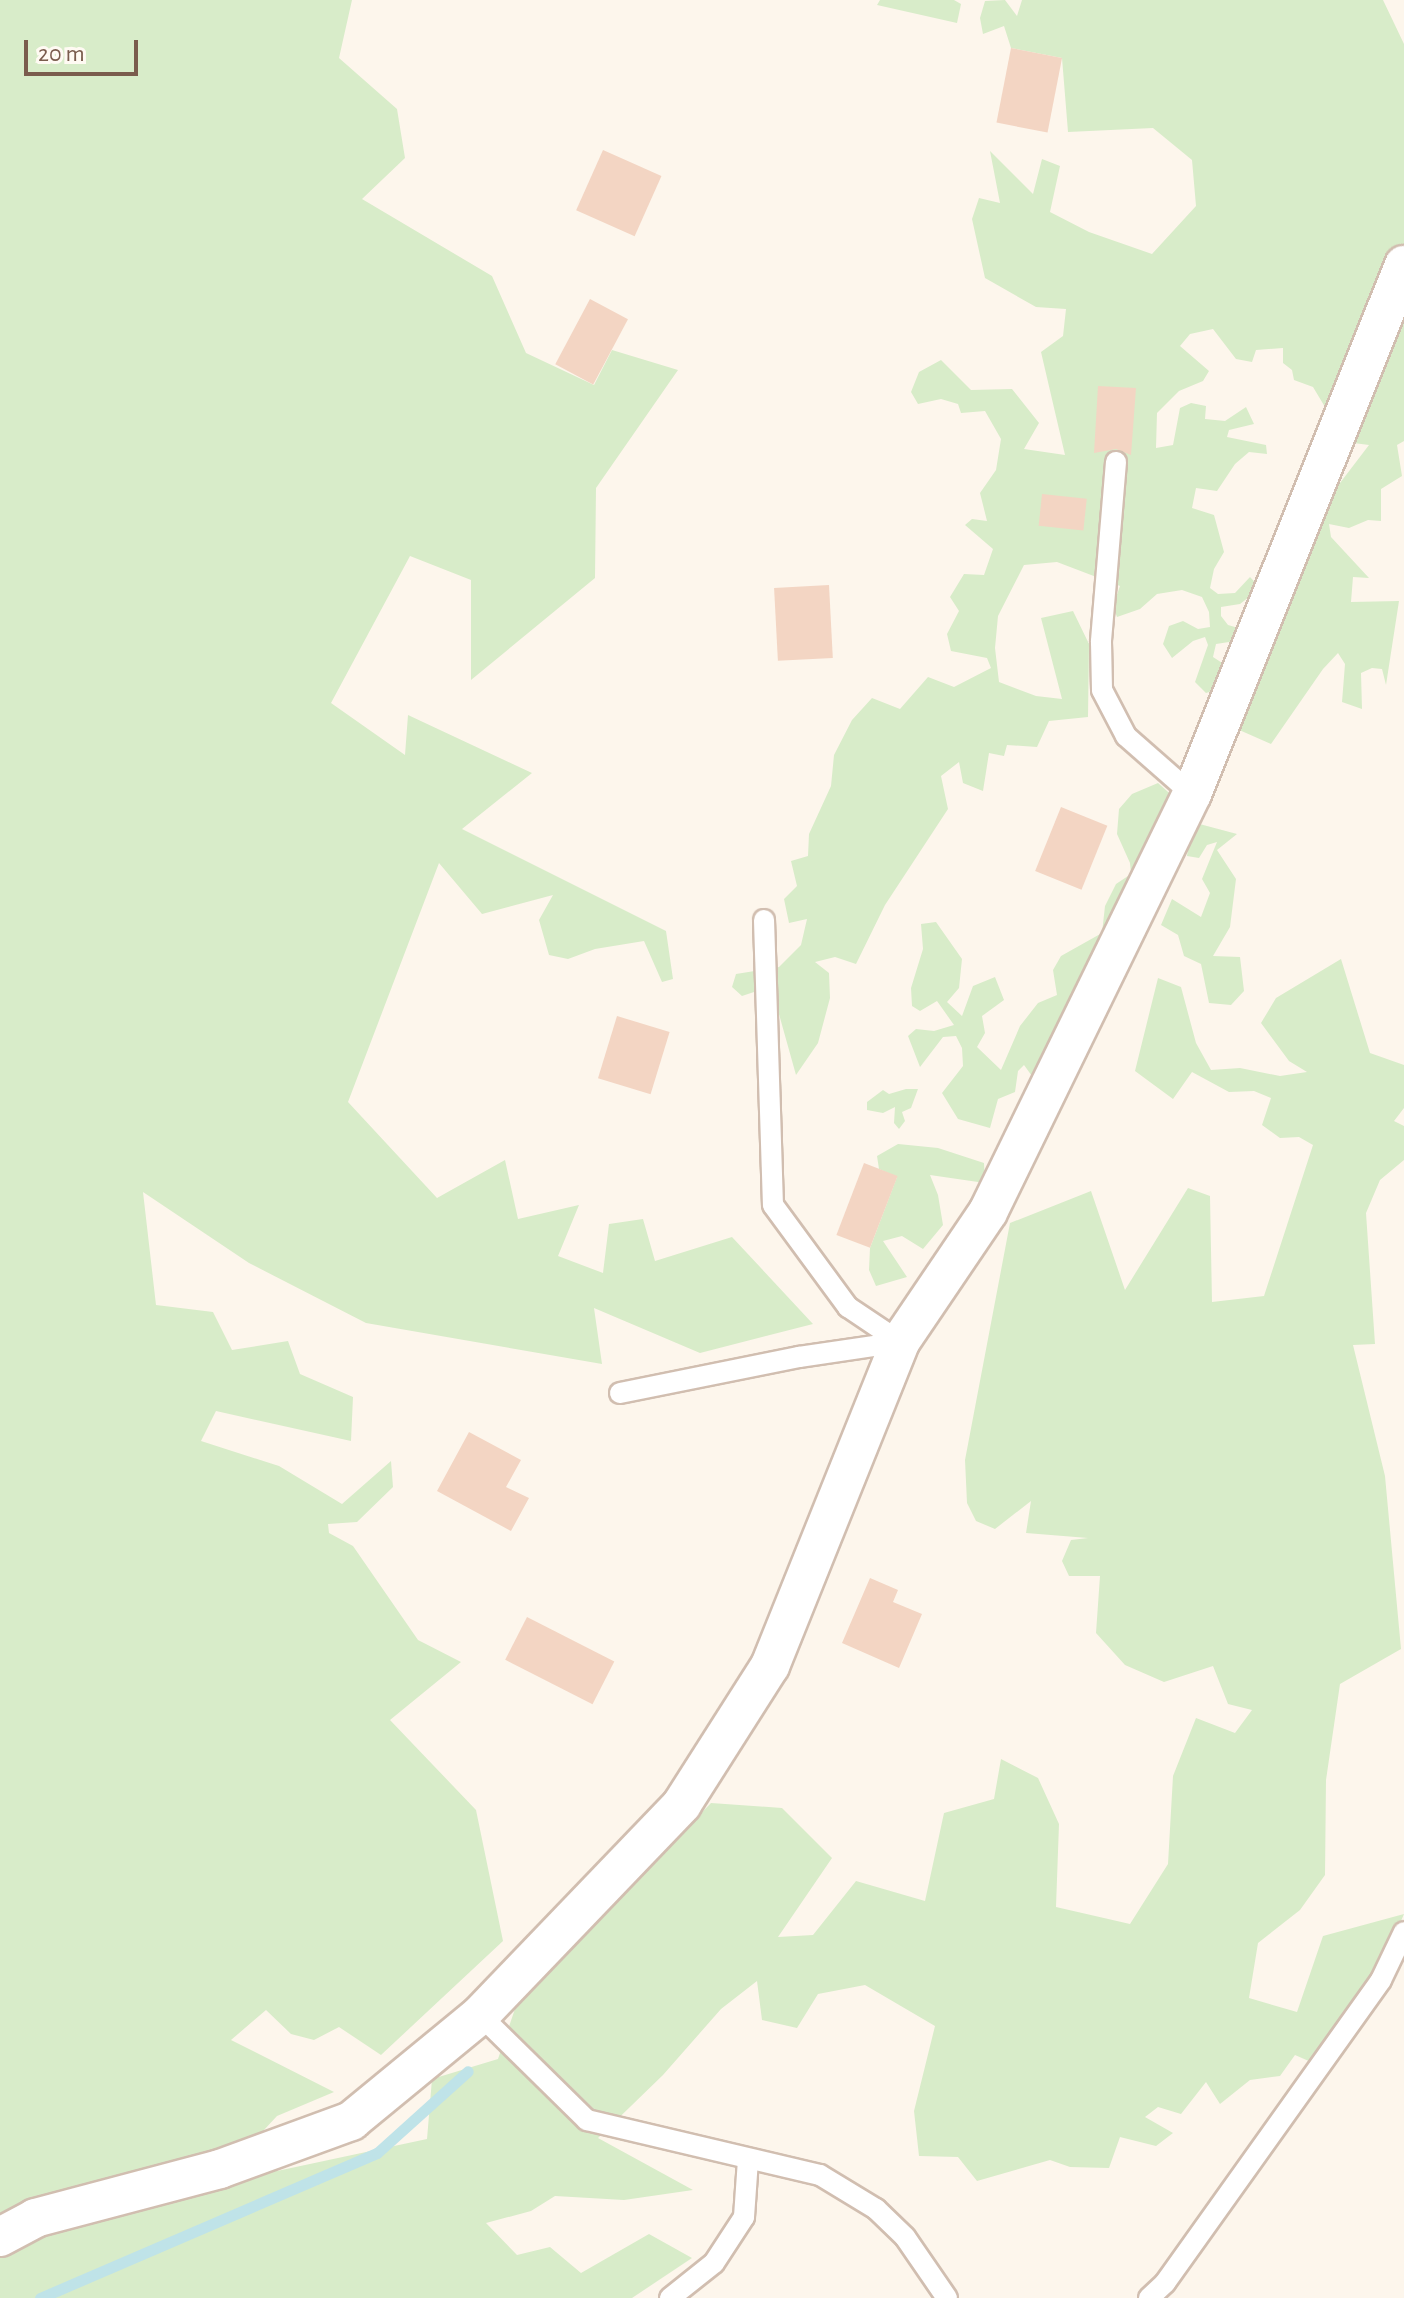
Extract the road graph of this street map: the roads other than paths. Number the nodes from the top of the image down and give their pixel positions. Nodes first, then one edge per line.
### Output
1 (1404, 265) edge
2 (1116, 462) dead end
3 (1192, 794) junction
4 (764, 920) dead end
5 (900, 1342) junction
6 (620, 1393) dead end
7 (1404, 1932) edge
8 (480, 2015) junction
9 (748, 2160) junction
10 (0, 2237) edge
11 (670, 2298) edge
12 (947, 2298) edge
13 (1149, 2298) edge

1 - 3 street
2 - 3 lane
3 - 5 street
4 - 5 lane
5 - 6 lane
5 - 8 street
7 - 13 lane
8 - 9 lane
8 - 10 street
9 - 11 lane
9 - 12 lane

